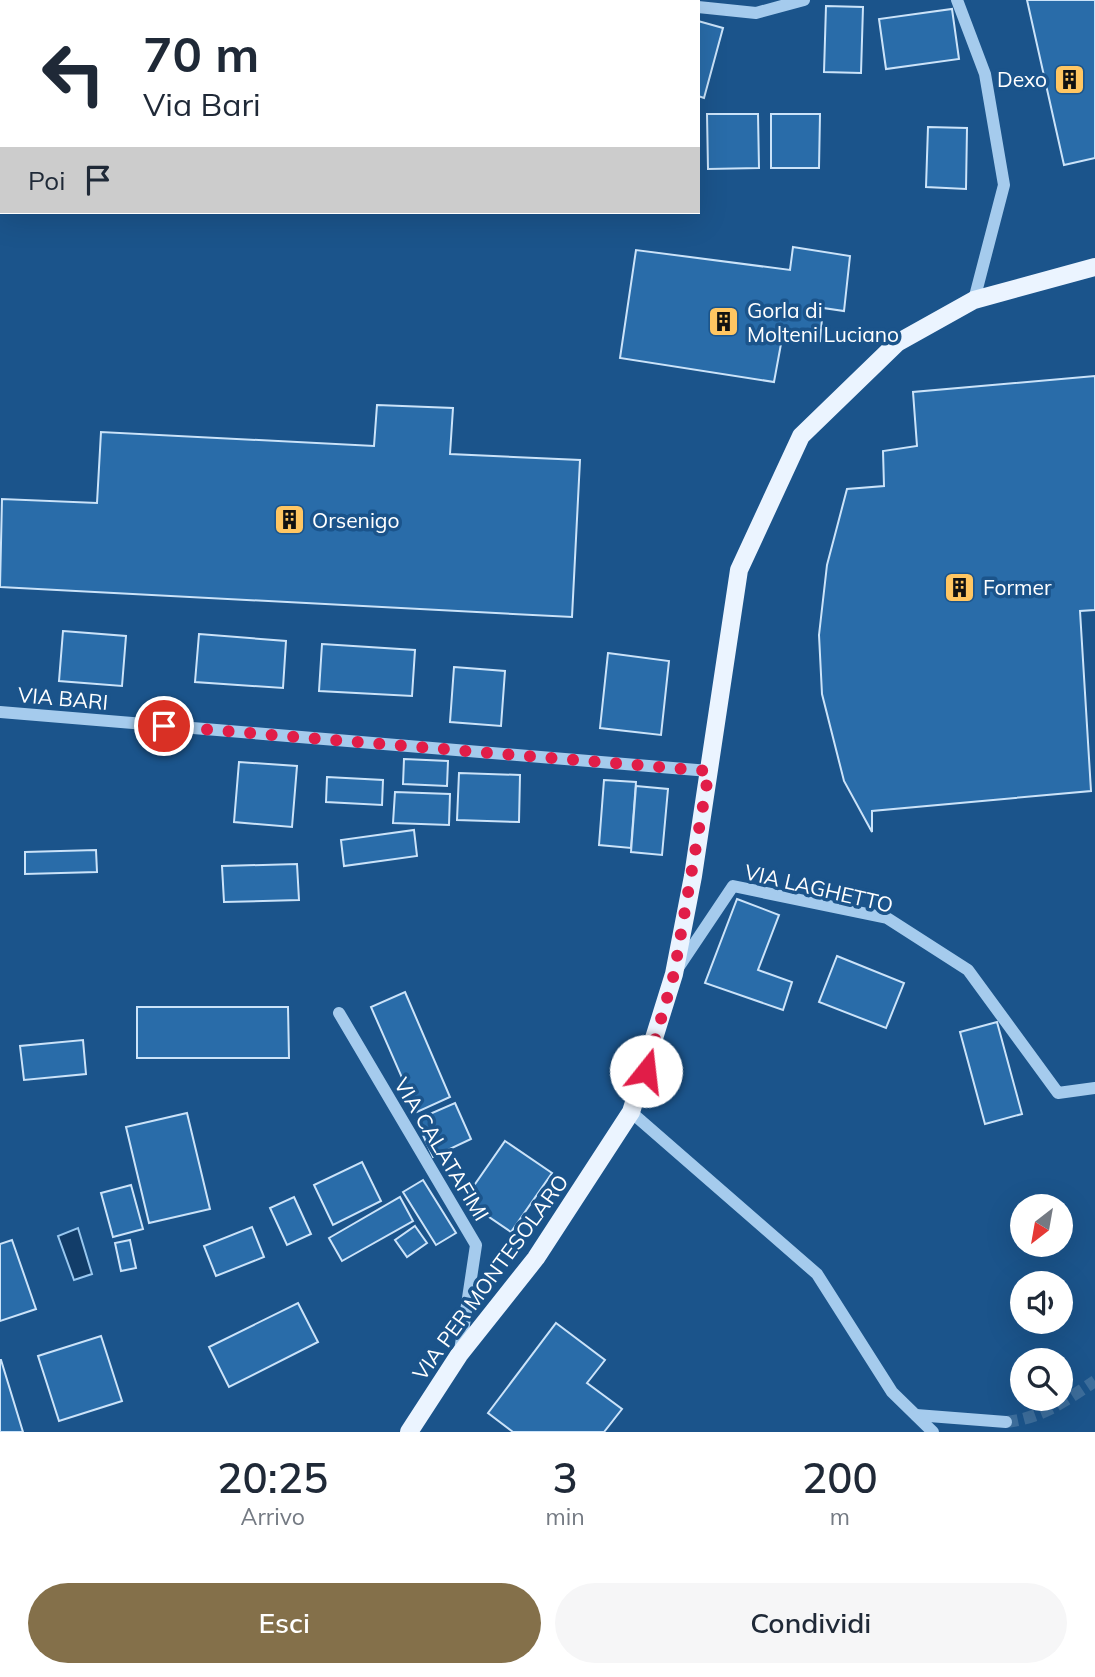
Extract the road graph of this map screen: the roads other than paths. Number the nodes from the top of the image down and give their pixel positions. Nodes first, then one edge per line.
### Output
1 (804, 0) edge
2 (957, 0) edge
3 (700, 7) edge
4 (1095, 267) edge
5 (974, 300) junction
6 (0, 712) edge
7 (709, 771) junction
8 (674, 974) junction
9 (339, 1013) dead end
10 (1095, 1088) edge
11 (631, 1112) junction
12 (459, 1355) junction
13 (916, 1415) junction
14 (1006, 1422) tunnel mouth
15 (409, 1432) edge
16 (933, 1432) edge

1 - 3 street
2 - 5 street
4 - 5 main road, VIA PER MONTESOLARO
5 - 7 main road, VIA PER MONTESOLARO
6 - 7 street, VIA BARI
7 - 8 main road, VIA PER MONTESOLARO
8 - 10 street, VIA LAGHETTO
8 - 11 main road, VIA PER MONTESOLARO
9 - 12 street, VIA CALATAFIMI
11 - 12 main road, VIA PER MONTESOLARO
11 - 13 street
12 - 15 main road, VIA PER MONTESOLARO
13 - 14 street
13 - 16 street

